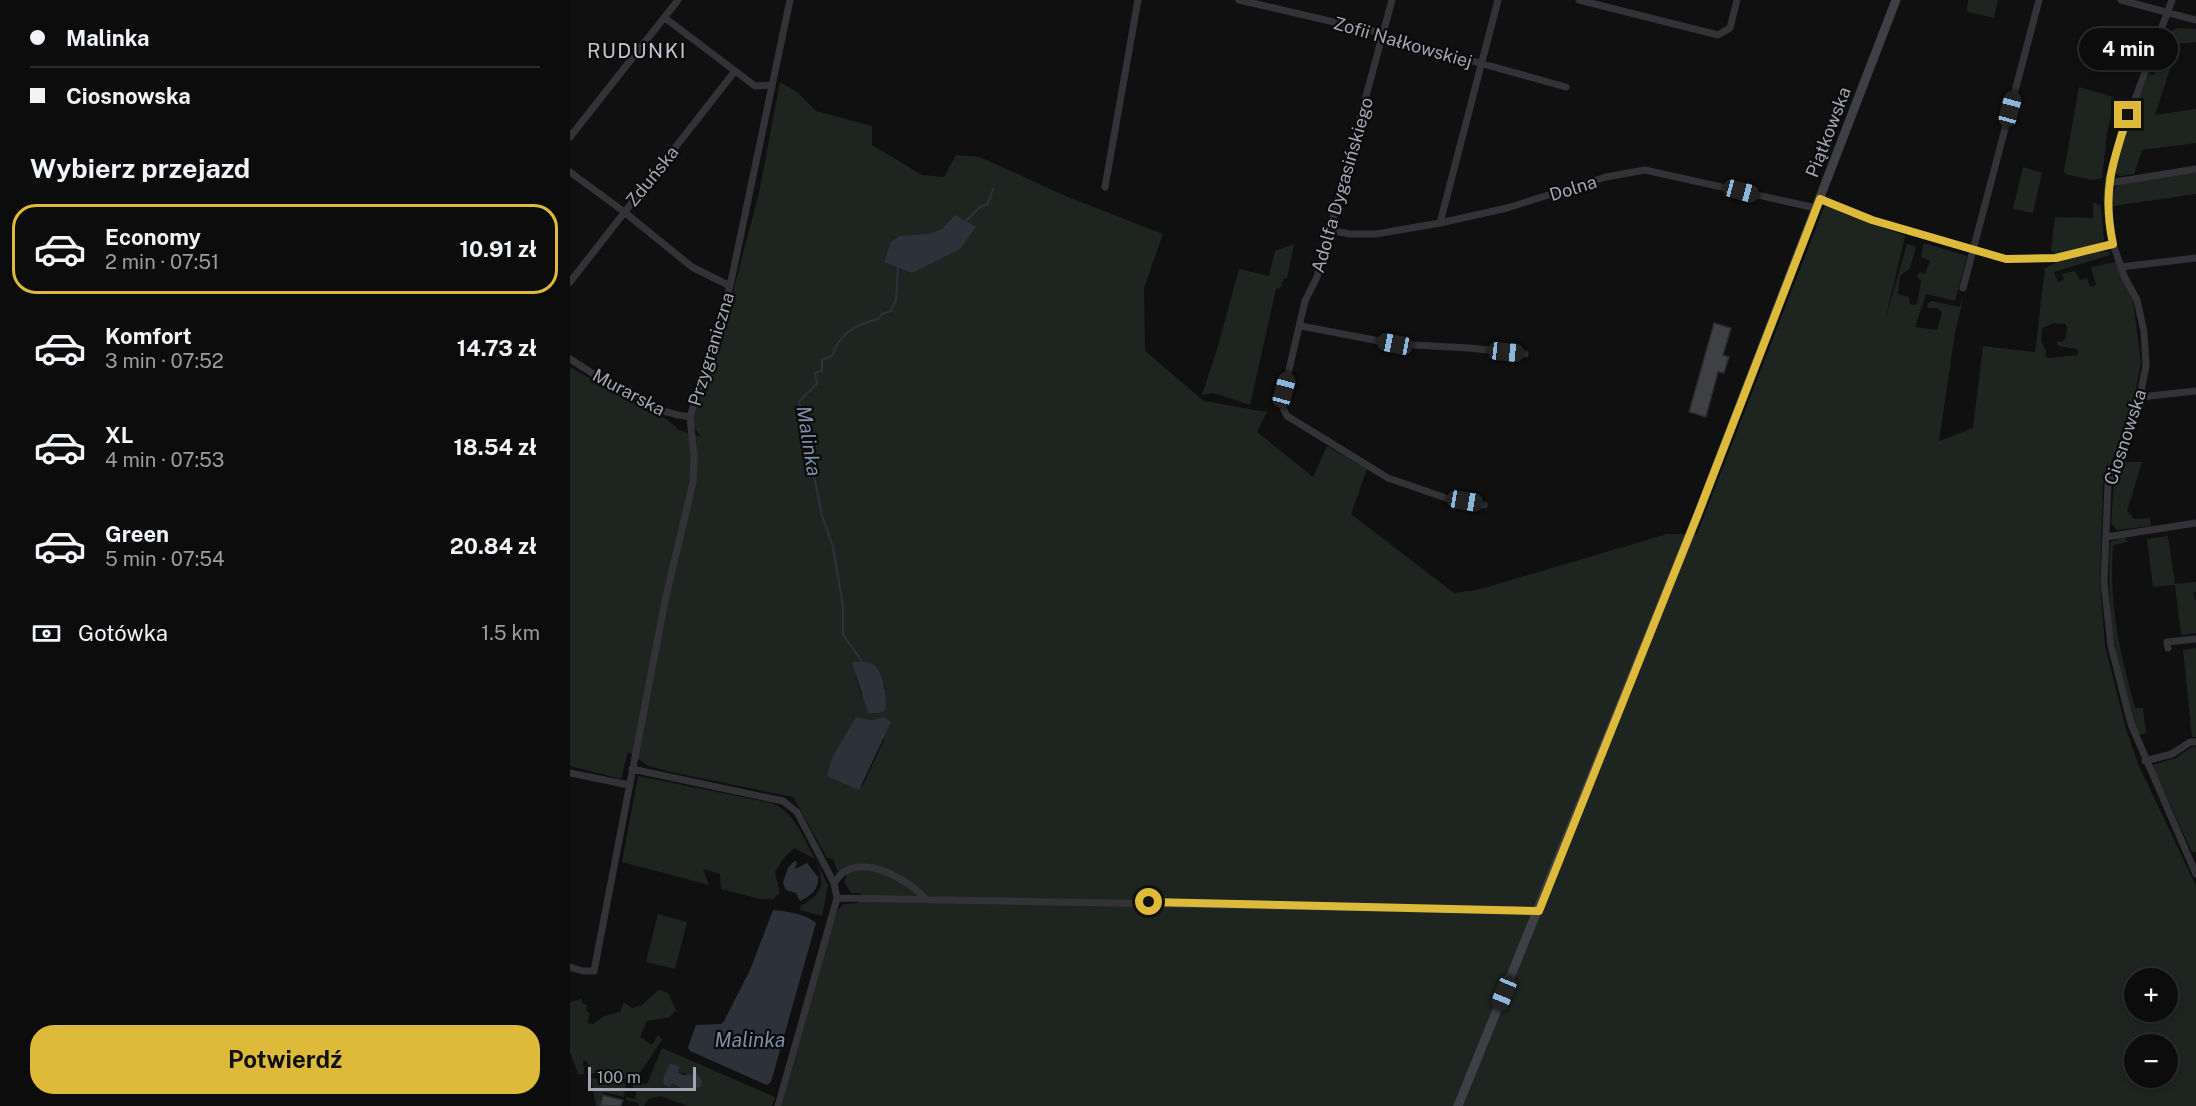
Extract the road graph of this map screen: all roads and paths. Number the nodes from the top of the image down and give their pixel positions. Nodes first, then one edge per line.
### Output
1 (678, 0) edge
2 (1138, 0) edge
3 (1239, 0) edge
4 (1392, 0) edge
5 (1498, 0) edge
6 (1579, 0) edge
7 (1737, 0) edge
8 (2039, 0) edge
9 (2121, 0) edge
10 (2172, 0) edge
11 (788, 1) edge
12 (1894, 2) edge
13 (2167, 13) junction
14 (664, 18) junction
15 (2196, 20) edge
16 (1382, 36) junction
17 (1481, 64) junction
18 (735, 71) junction
19 (772, 85) junction
20 (1566, 87) dead end
21 (570, 137) edge
22 (2196, 169) edge
23 (570, 172) edge
24 (2109, 183) junction
25 (1105, 187) dead end
26 (1818, 203) junction
27 (623, 211) junction
28 (1440, 223) junction
29 (1329, 230) junction
30 (2113, 244) junction
31 (1972, 250) junction
32 (2196, 258) edge
33 (2121, 267) junction
34 (570, 282) edge
35 (730, 286) junction
36 (1963, 288) dead end
37 (1301, 326) junction
38 (1525, 354) dead end
39 (570, 359) edge
40 (2196, 391) edge
41 (2140, 397) junction
42 (690, 417) junction
43 (1484, 505) dead end
44 (2196, 523) edge
45 (2106, 537) junction
46 (2196, 639) edge
47 (2168, 648) dead end
48 (2196, 742) edge
49 (2145, 760) junction
50 (632, 769) junction
51 (570, 773) edge
52 (629, 785) junction
53 (2192, 858) edge
54 (2196, 874) edge
55 (834, 883) junction
56 (837, 898) junction
57 (926, 899) junction
58 (1539, 911) junction
59 (570, 967) edge
60 (778, 1106) edge
61 (1458, 1106) edge

1 - 14 street
2 - 25 street
3 - 16 street, Zofii Nałkowskiej
4 - 16 street, Adolfa Dygasińskiego
5 - 17 street
6 - 7 street
8 - 31 street
9 - 13 street
10 - 13 street, Ciosnowska
11 - 19 street, Przygraniczna
12 - 26 main road, Piątkowska
13 - 15 street
13 - 24 street, Ciosnowska
14 - 18 street
14 - 21 street
16 - 17 street, Zofii Nałkowskiej
16 - 29 street, Adolfa Dygasińskiego
17 - 20 street, Zofii Nałkowskiej
17 - 28 street
18 - 19 street
18 - 27 street, Zduńska
19 - 35 street, Przygraniczna
22 - 24 street
23 - 27 street
24 - 30 street, Ciosnowska
26 - 28 street, Dolna
26 - 31 street, Dolna
26 - 58 main road, Piątkowska
27 - 34 street, Zduńska
27 - 35 street
28 - 29 street, Dolna
29 - 37 street, Adolfa Dygasińskiego
30 - 31 street, Dolna
30 - 33 street, Ciosnowska
31 - 36 street
32 - 33 street
33 - 41 street, Ciosnowska
35 - 42 street, Przygraniczna
37 - 38 street
37 - 43 street, Adolfa Dygasińskiego
39 - 42 street, Murarska
40 - 41 street
41 - 45 street, Ciosnowska
42 - 50 street, Przygraniczna
44 - 45 street
45 - 49 street, Ciosnowska
46 - 47 street
48 - 49 street
49 - 53 street, Ciosnowska
50 - 52 street, Przygraniczna
50 - 55 street
51 - 52 street
52 - 59 street, Przygraniczna
53 - 54 street, Ciosnowska
55 - 56 street
55 - 57 street
56 - 57 street
56 - 60 street
57 - 58 street
58 - 61 main road, Piątkowska

